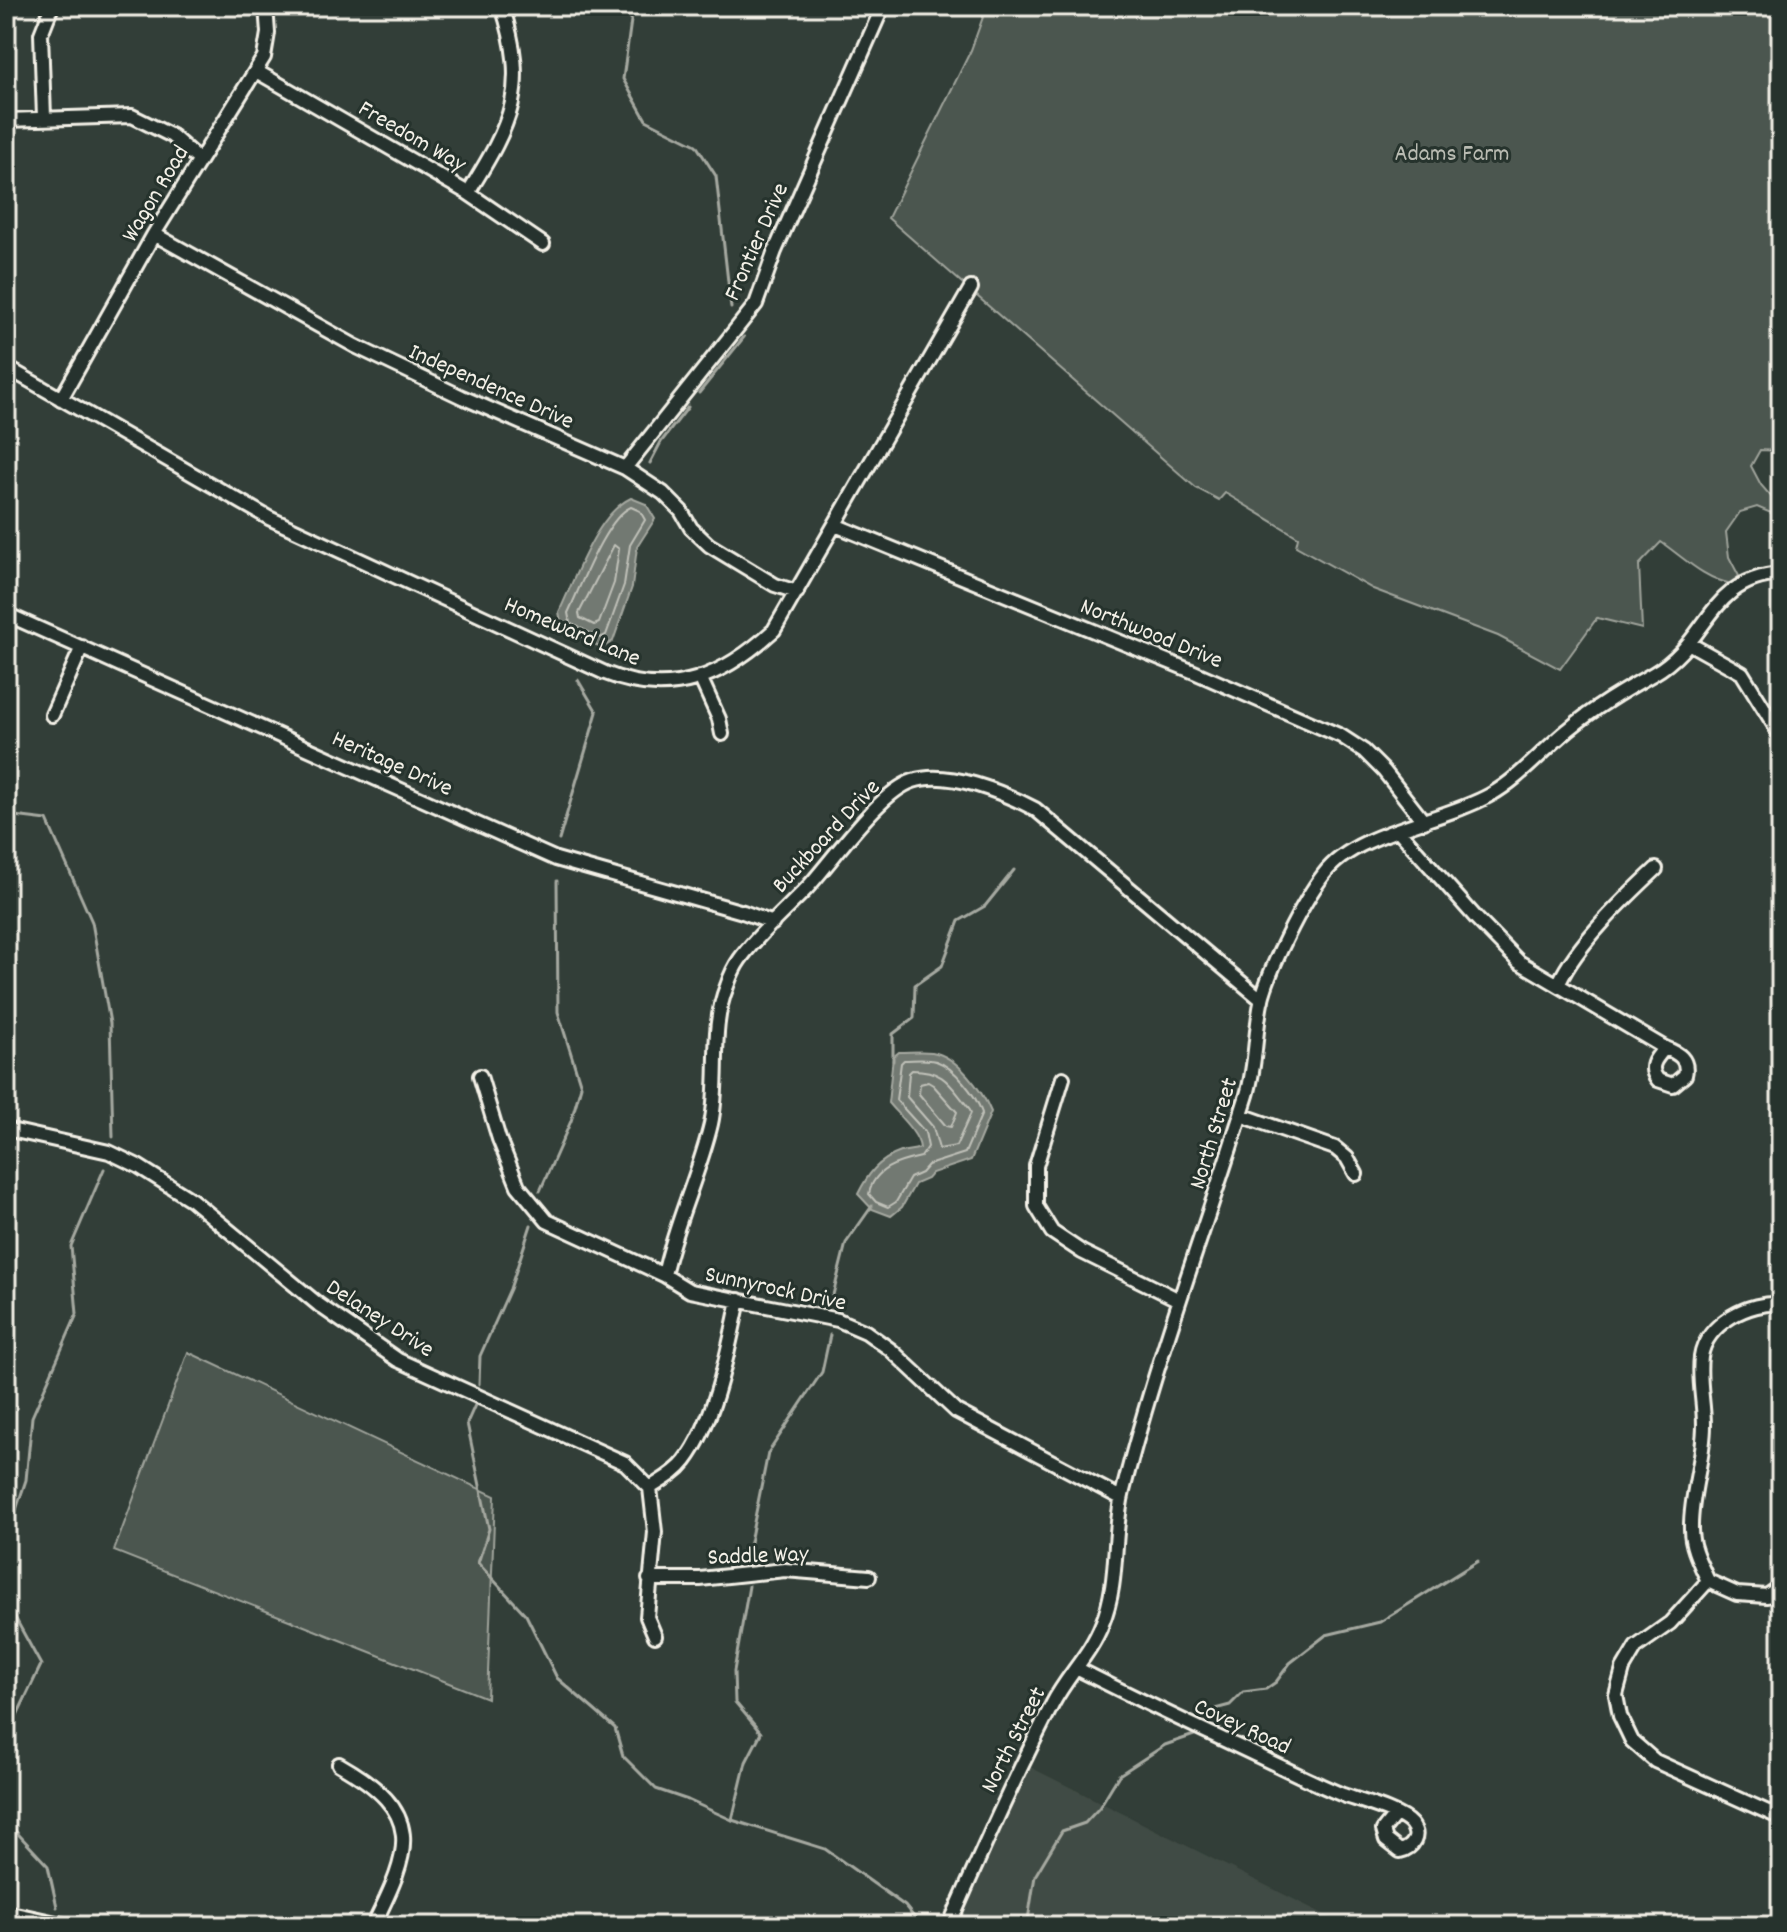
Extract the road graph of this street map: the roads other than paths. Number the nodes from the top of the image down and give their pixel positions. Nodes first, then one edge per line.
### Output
1 (52, 6) edge
2 (266, 6) edge
3 (502, 6) edge
4 (883, 6) edge
5 (256, 71) junction
6 (44, 117) junction
7 (6, 120) edge
8 (199, 160) junction
9 (468, 193) junction
10 (154, 234) junction
11 (543, 244) dead end
12 (971, 288) dead end
13 (6, 367) edge
14 (61, 399) junction
15 (625, 468) junction
16 (835, 525) junction
17 (1781, 574) edge
18 (797, 592) junction
19 (6, 614) edge
20 (1690, 644) junction
21 (82, 647) junction
22 (700, 677) junction
23 (52, 715) dead end
24 (722, 734) dead end
25 (1781, 736) edge
26 (1424, 822) junction
27 (1399, 831) junction
28 (1656, 869) dead end
29 (773, 923) junction
30 (1559, 983) junction
31 (1262, 1000) junction
32 (1665, 1048) dead end
33 (480, 1076) dead end
34 (1063, 1078) dead end
35 (1241, 1115) junction
36 (6, 1129) edge
37 (1356, 1174) dead end
38 (664, 1275) junction
39 (739, 1300) junction
40 (1179, 1300) junction
41 (1781, 1304) edge
42 (650, 1488) junction
43 (1121, 1498) junction
44 (869, 1577) dead end
45 (649, 1579) junction
46 (1708, 1581) junction
47 (1781, 1586) edge
48 (655, 1636) dead end
49 (1076, 1668) junction
50 (339, 1764) dead end
51 (1395, 1815) dead end
52 (1781, 1818) edge
53 (6, 1912) edge
54 (70, 1926) edge
55 (373, 1926) edge
56 (949, 1926) edge

1 - 6 street
2 - 5 street, Wagon Road
3 - 9 street
4 - 15 street, Frontier Drive
5 - 8 street, Wagon Road
5 - 9 street, Freedom Way
6 - 7 street
6 - 8 street
8 - 10 street, Wagon Road
9 - 11 street, Freedom Way
10 - 14 street, Wagon Road
10 - 15 street, Independence Drive
12 - 16 street, Homeward Lane
13 - 14 street, Homeward Lane
14 - 22 street, Homeward Lane
15 - 18 street, Independence Drive
16 - 18 street, Homeward Lane
16 - 26 street, Northwood Drive
17 - 20 street, North Street
18 - 22 street, Homeward Lane
19 - 21 street, Heritage Drive
20 - 25 street
20 - 26 street, North Street
21 - 23 street
21 - 29 street, Heritage Drive
22 - 24 street
26 - 27 street, North Street
27 - 30 street
27 - 31 street, North Street
28 - 30 street
29 - 31 street, Buckboard Drive
29 - 38 street, Buckboard Drive
30 - 32 street
31 - 35 street, North Street
33 - 38 street, Sunnyrock Drive
34 - 40 street
35 - 37 street
35 - 40 street, North Street
36 - 42 street, Delaney Drive
38 - 39 street, Sunnyrock Drive
39 - 42 street
39 - 43 street, Sunnyrock Drive
40 - 43 street, North Street
41 - 46 street
42 - 45 street
43 - 49 street, North Street
44 - 45 street, Saddle Way
45 - 48 street
46 - 47 street
46 - 52 street
49 - 51 street, Covey Road
49 - 56 street, North Street
50 - 55 street
53 - 54 street

